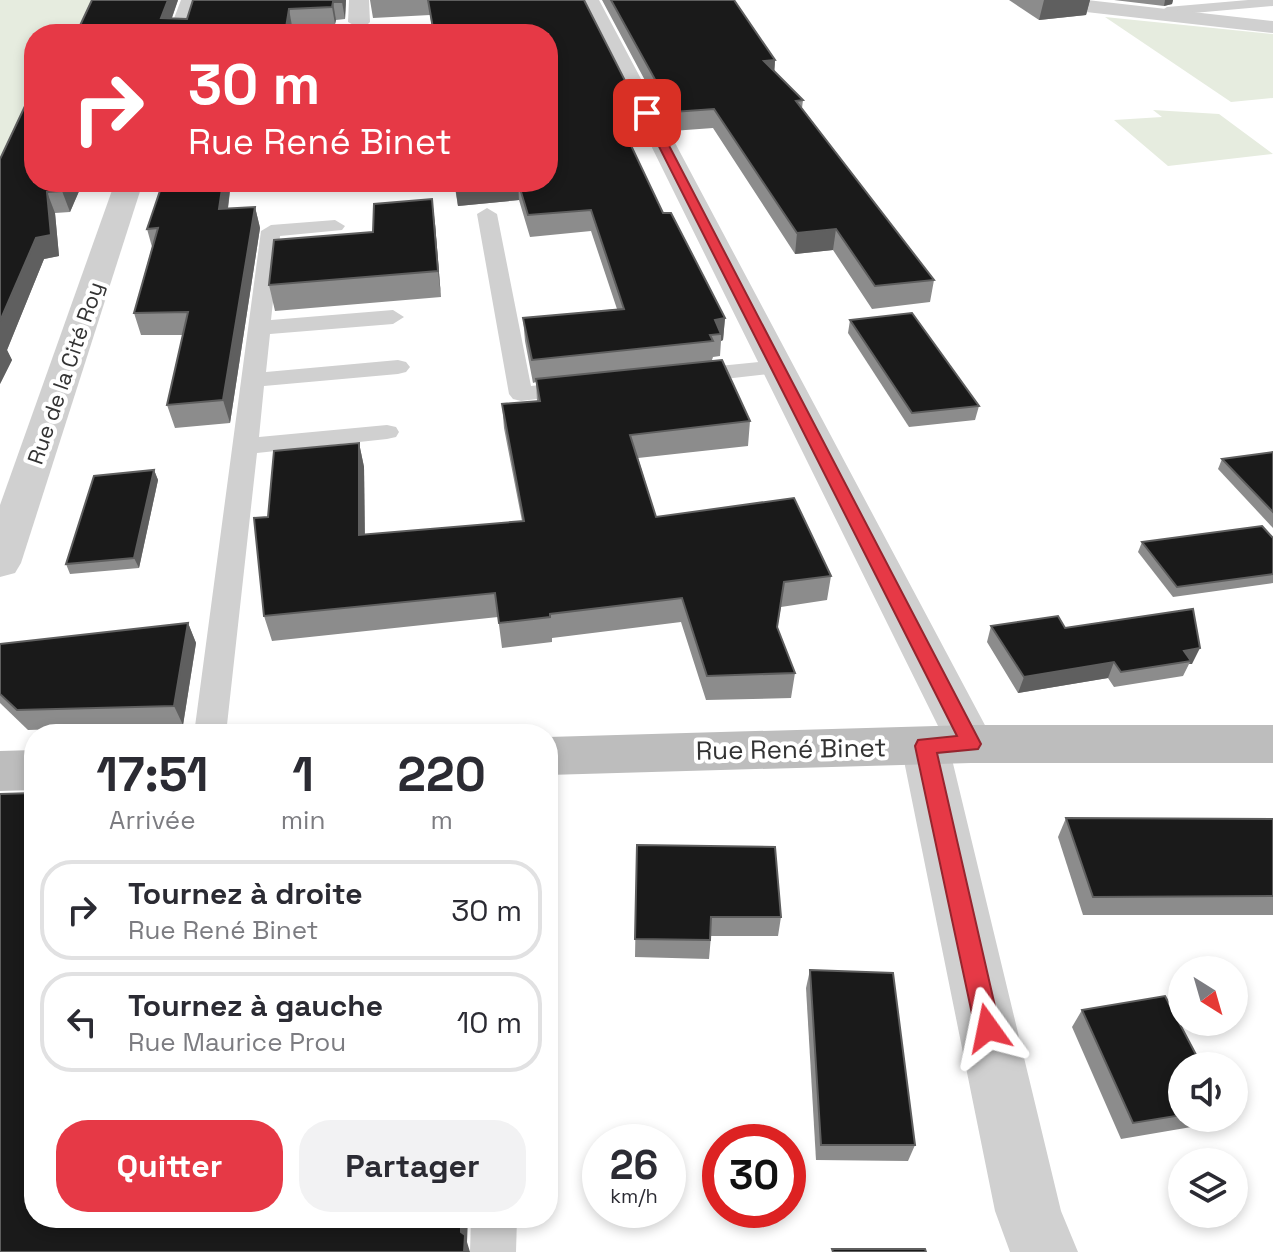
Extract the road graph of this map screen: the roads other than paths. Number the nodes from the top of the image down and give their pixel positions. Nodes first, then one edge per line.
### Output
1 (191, 0) edge
2 (359, 0) edge
3 (589, 0) edge
4 (1033, 0) edge
5 (1273, 2) edge
6 (1162, 15) junction
7 (359, 22) dead end
8 (183, 24) edge
9 (1273, 27) edge
10 (126, 192) edge
11 (487, 214) edge
12 (335, 226) dead end
13 (393, 317) dead end
14 (260, 328) junction
15 (398, 367) dead end
16 (779, 367) junction
17 (661, 379) edge
18 (253, 380) junction
19 (599, 386) edge
20 (387, 432) dead end
21 (246, 446) junction
22 (0, 563) edge
23 (211, 724) edge
24 (1273, 744) edge
25 (948, 745) junction
26 (558, 756) edge
27 (24, 770) edge
28 (0, 771) edge
29 (494, 1228) edge
30 (493, 1252) edge
31 (1044, 1252) edge

1 - 8 street
2 - 7 street
3 - 16 street
4 - 6 street
5 - 6 lane
6 - 9 street
10 - 22 street, Rue de la Cité Roy
11 - 19 lane
12 - 14 lane
13 - 14 lane
14 - 18 lane
15 - 18 lane
16 - 17 lane
16 - 25 street
18 - 21 lane
20 - 21 lane
21 - 23 lane
24 - 25 street, Rue René Binet
25 - 26 street, Rue René Binet
25 - 31 street
27 - 28 street
29 - 30 lane

